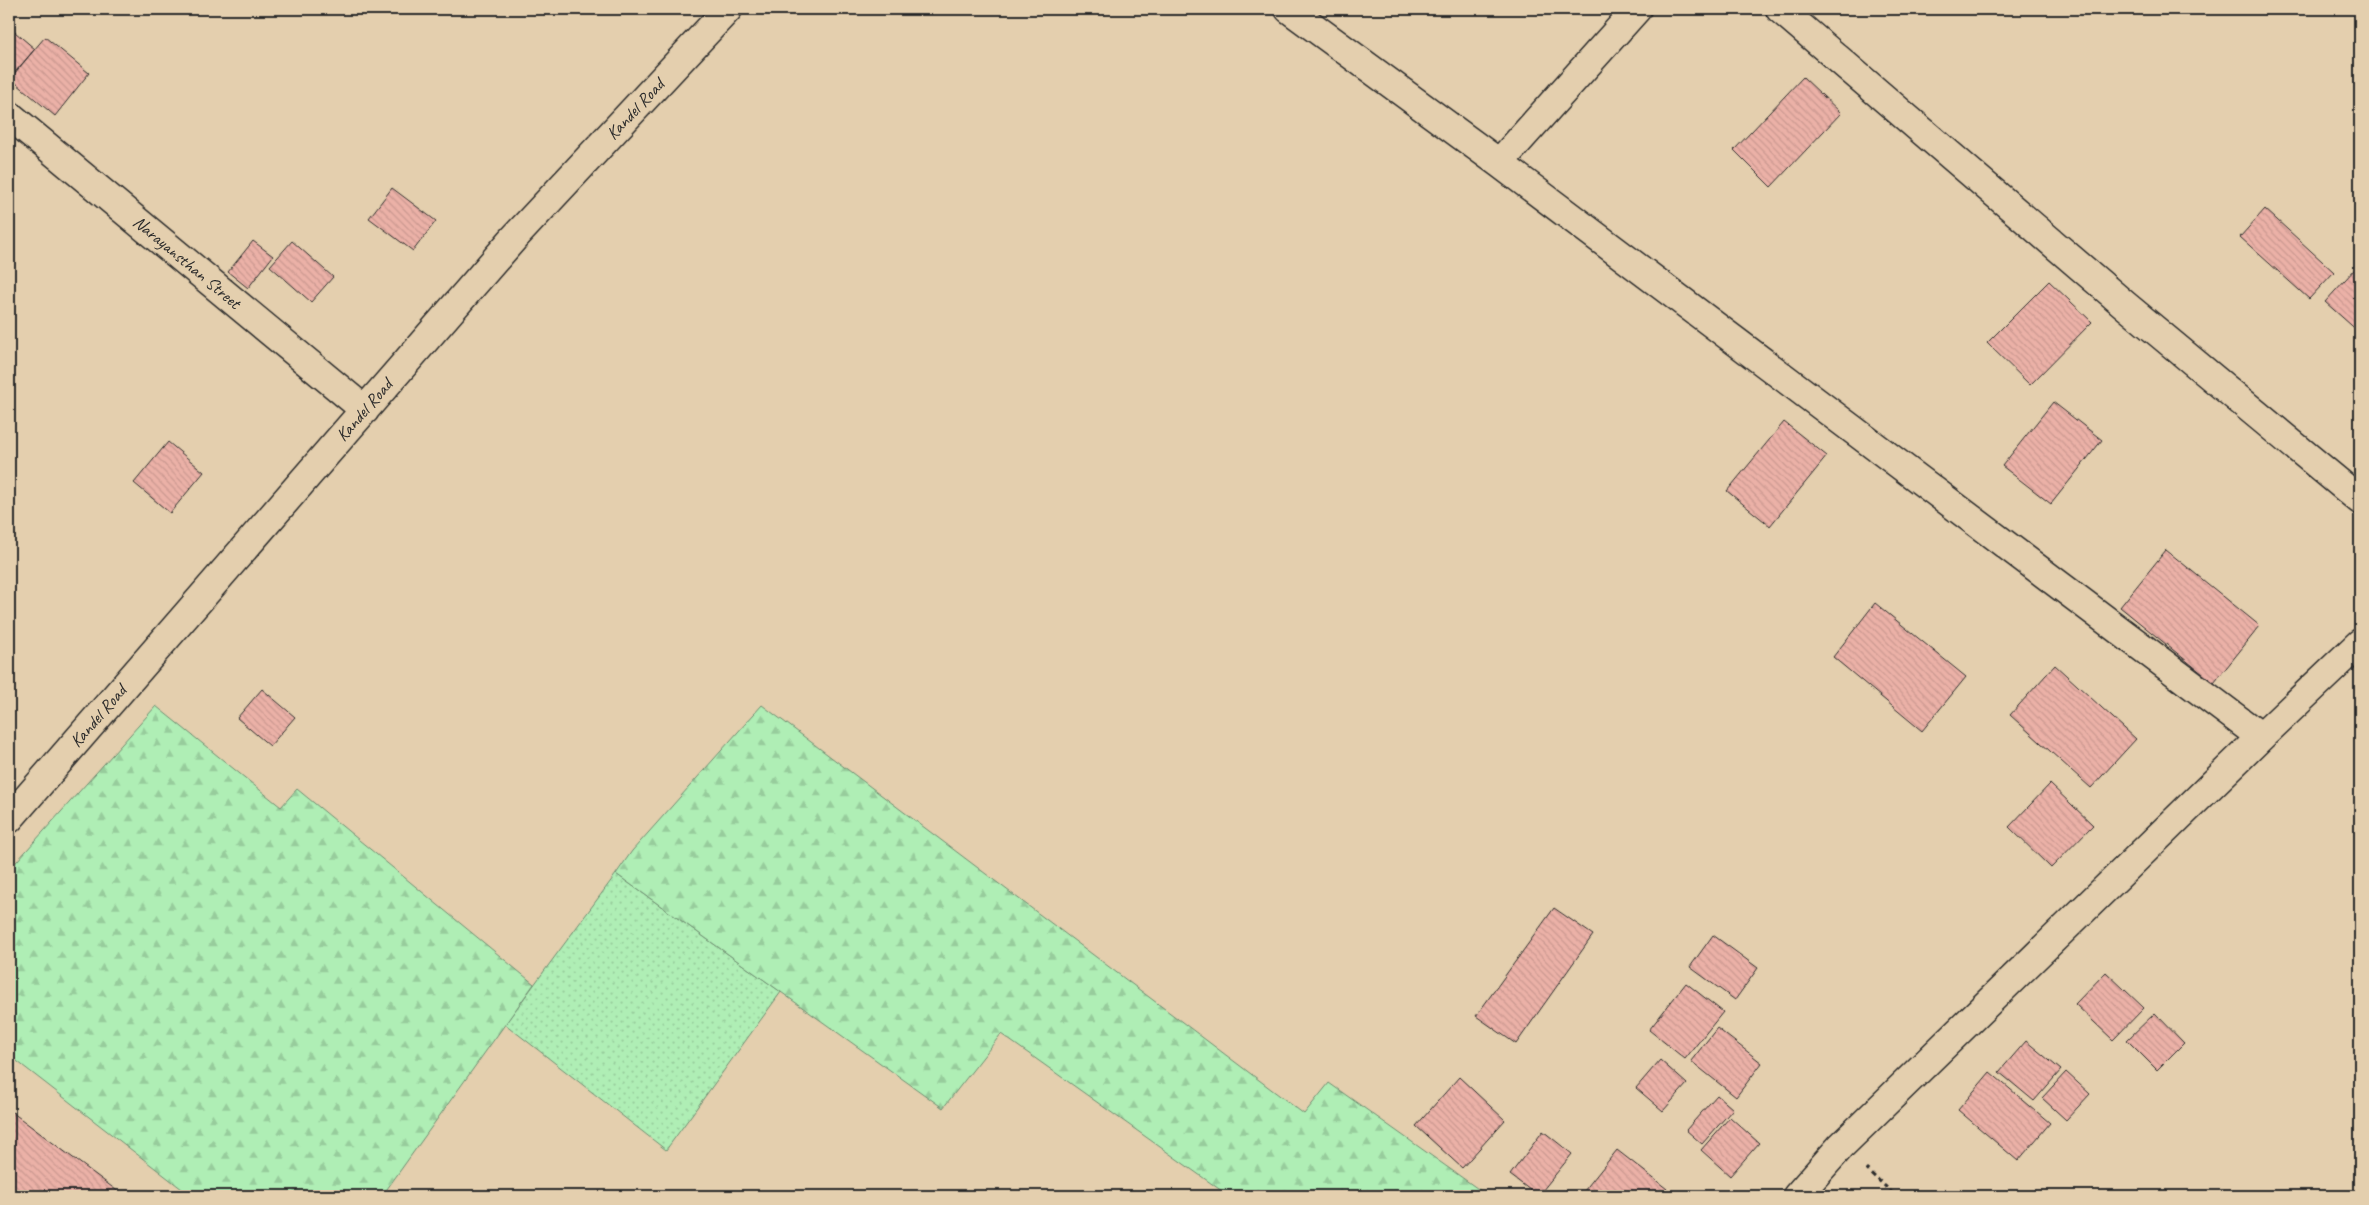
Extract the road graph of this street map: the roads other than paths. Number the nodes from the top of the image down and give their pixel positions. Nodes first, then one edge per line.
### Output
1 (728, 9) edge
2 (1289, 9) edge
3 (1637, 9) edge
4 (1780, 9) edge
5 (9, 115) edge
6 (1499, 163) junction
7 (365, 410) junction
8 (2360, 500) edge
9 (2360, 643) edge
10 (2261, 737) junction
11 (9, 819) edge
12 (1797, 1196) edge

1 - 7 street, Kandel Road
2 - 6 street
3 - 6 street
4 - 8 street
5 - 7 street, Narayansthan Street
6 - 10 street
7 - 11 street, Kandel Road
9 - 10 street
10 - 12 street

